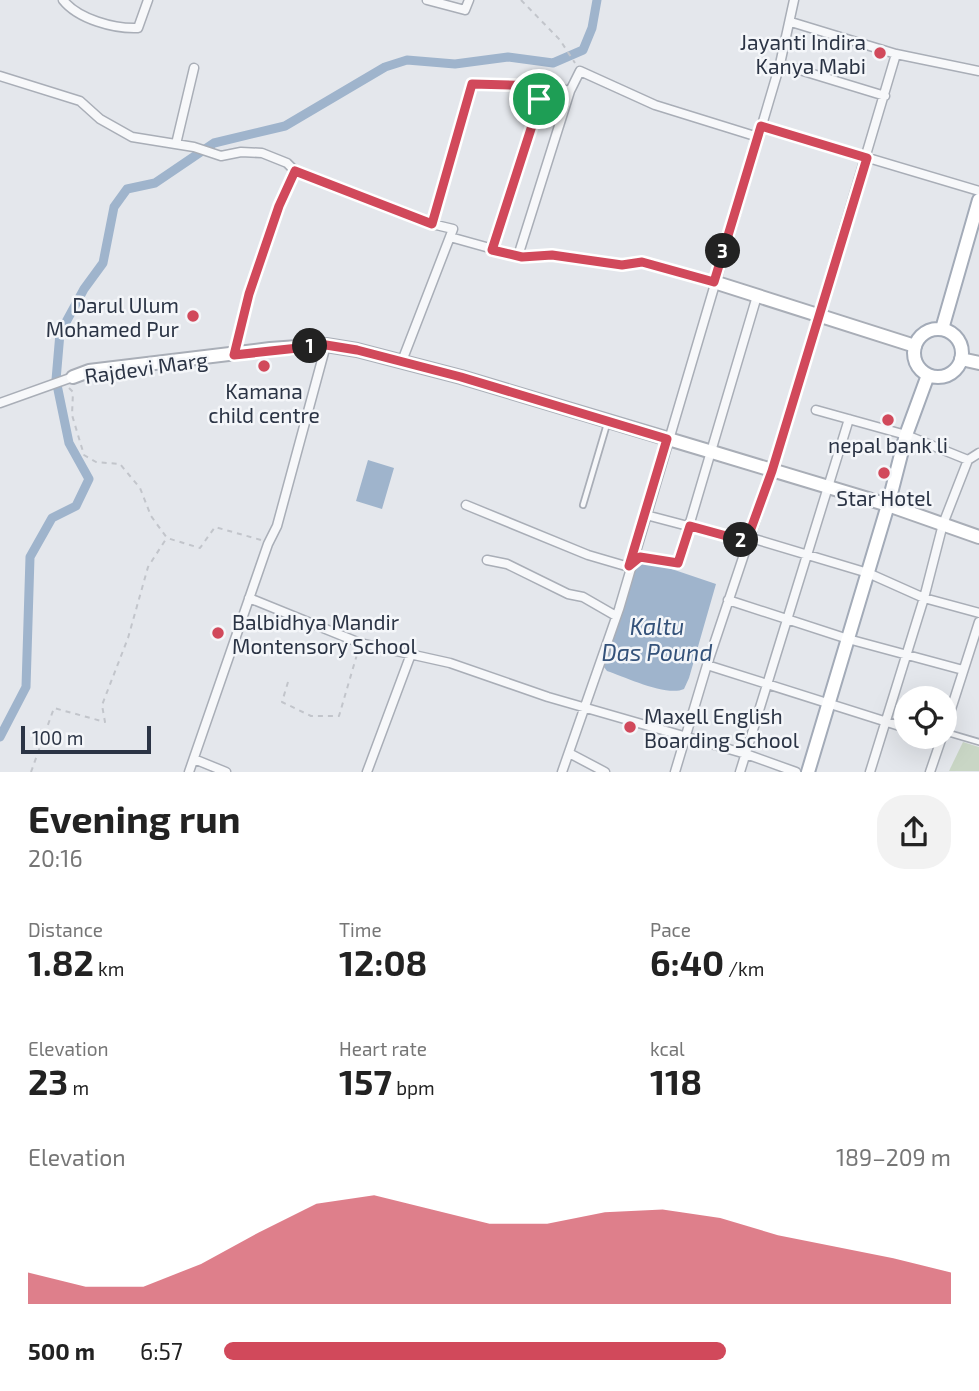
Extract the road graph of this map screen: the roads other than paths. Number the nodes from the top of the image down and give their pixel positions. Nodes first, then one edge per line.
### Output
1 (63, 0) edge
2 (148, 0) edge
3 (428, 0) edge
4 (469, 0) edge
5 (794, 0) edge
6 (791, 22) junction
7 (896, 54) junction
8 (780, 64) junction
9 (194, 68) dead end
10 (979, 71) edge
11 (0, 76) edge
12 (541, 86) junction
13 (570, 90) junction
14 (885, 96) junction
15 (761, 126) junction
16 (758, 137) junction
17 (176, 144) junction
18 (867, 158) junction
19 (295, 171) junction
20 (979, 191) edge
21 (979, 200) edge
22 (432, 224) junction
23 (450, 237) junction
24 (492, 250) junction
25 (518, 256) junction
26 (714, 282) junction
27 (757, 296) junction
28 (816, 316) junction
29 (942, 329) junction
30 (326, 345) junction
31 (915, 346) junction
32 (234, 355) junction
33 (961, 359) junction
34 (402, 361) junction
35 (979, 363) edge
36 (928, 375) junction
37 (63, 381) joint
38 (0, 403) edge
39 (816, 410) dead end
40 (849, 419) junction
41 (607, 423) junction
42 (906, 435) junction
43 (667, 439) junction
44 (712, 452) junction
45 (979, 453) edge
46 (968, 460) junction
47 (772, 471) junction
48 (827, 487) junction
49 (466, 505) dead end
50 (583, 505) dead end
51 (888, 505) junction
52 (646, 515) junction
53 (943, 524) junction
54 (690, 526) junction
55 (748, 537) junction
56 (979, 537) edge
57 (806, 555) junction
58 (487, 560) dead end
59 (629, 567) junction
60 (868, 573) junction
61 (248, 598) junction
62 (924, 598) junction
63 (728, 600) junction
64 (979, 613) edge
65 (616, 616) junction
66 (787, 619) junction
67 (979, 622) edge
68 (848, 639) junction
69 (411, 654) junction
70 (905, 654) junction
71 (707, 665) junction
72 (963, 670) junction
73 (767, 684) junction
74 (957, 689) edge
75 (829, 702) junction
76 (584, 708) junction
77 (884, 721) junction
78 (894, 724) edge
79 (685, 737) junction
80 (957, 737) edge
81 (979, 742) edge
82 (938, 749) edge
83 (569, 752) junction
84 (746, 754) junction
85 (194, 759) junction
86 (189, 772) edge
87 (226, 772) edge
88 (367, 772) edge
89 (562, 772) edge
90 (604, 772) edge
91 (675, 772) edge
92 (740, 772) edge
93 (796, 772) edge
94 (808, 772) edge
95 (870, 772) edge
96 (930, 772) edge

1 - 2 street
3 - 4 street
5 - 6 street
6 - 7 street
6 - 8 street
7 - 10 street
7 - 14 street
8 - 14 street
8 - 15 street
9 - 17 street
11 - 17 street
12 - 13 street
12 - 22 street
12 - 24 street
13 - 16 street
13 - 25 street
14 - 18 street
15 - 16 street
15 - 18 street
16 - 26 street
17 - 19 street
18 - 20 street
18 - 28 street
19 - 22 street
19 - 32 street
21 - 29 main road
22 - 23 street
23 - 24 street
23 - 34 street
24 - 25 street
25 - 26 street
26 - 27 main road
26 - 43 street
27 - 28 main road
27 - 44 street
28 - 31 main road
28 - 47 street
29 - 31 main road
29 - 33 main road
30 - 32 main road, Rajdevi Marg
30 - 34 main road, Rajdevi Marg
30 - 61 street
31 - 36 main road
32 - 37 main road, Rajdevi Marg
33 - 35 main road
33 - 36 main road
34 - 41 main road, Rajdevi Marg
36 - 42 main road
37 - 38 street
39 - 40 street
40 - 42 street
40 - 48 street
41 - 43 main road, Rajdevi Marg
41 - 50 lane
42 - 46 street
42 - 51 main road
43 - 44 main road, Rajdevi Marg
43 - 52 street
44 - 47 main road, Rajdevi Marg
44 - 54 street
45 - 46 street
46 - 53 street
47 - 48 main road, Rajdevi Marg
47 - 55 street
48 - 51 main road, Rajdevi Marg
48 - 57 street
49 - 59 street
51 - 53 main road, Rajdevi Marg
51 - 60 main road
52 - 54 street
52 - 59 street
53 - 56 main road, Rajdevi Marg
53 - 62 street
54 - 55 street
54 - 59 street
55 - 57 street
55 - 63 street
57 - 60 street
57 - 66 street
58 - 65 street
59 - 65 street
60 - 62 street
60 - 68 main road
61 - 69 street
61 - 85 street
62 - 64 street
62 - 70 street
63 - 66 street
63 - 71 street
65 - 76 street
66 - 68 street
66 - 73 street
67 - 72 street
68 - 70 street
68 - 75 main road
69 - 76 street
69 - 88 street
70 - 72 street
70 - 77 street
71 - 73 street
71 - 79 street
72 - 74 street
73 - 75 street
73 - 84 street
75 - 77 street
75 - 94 main road
76 - 79 street
76 - 83 street
77 - 78 street
77 - 95 street
79 - 84 street
79 - 91 street
80 - 81 lane
82 - 96 street
83 - 89 street
83 - 90 street
84 - 92 street
84 - 93 street
85 - 86 street
85 - 87 street

